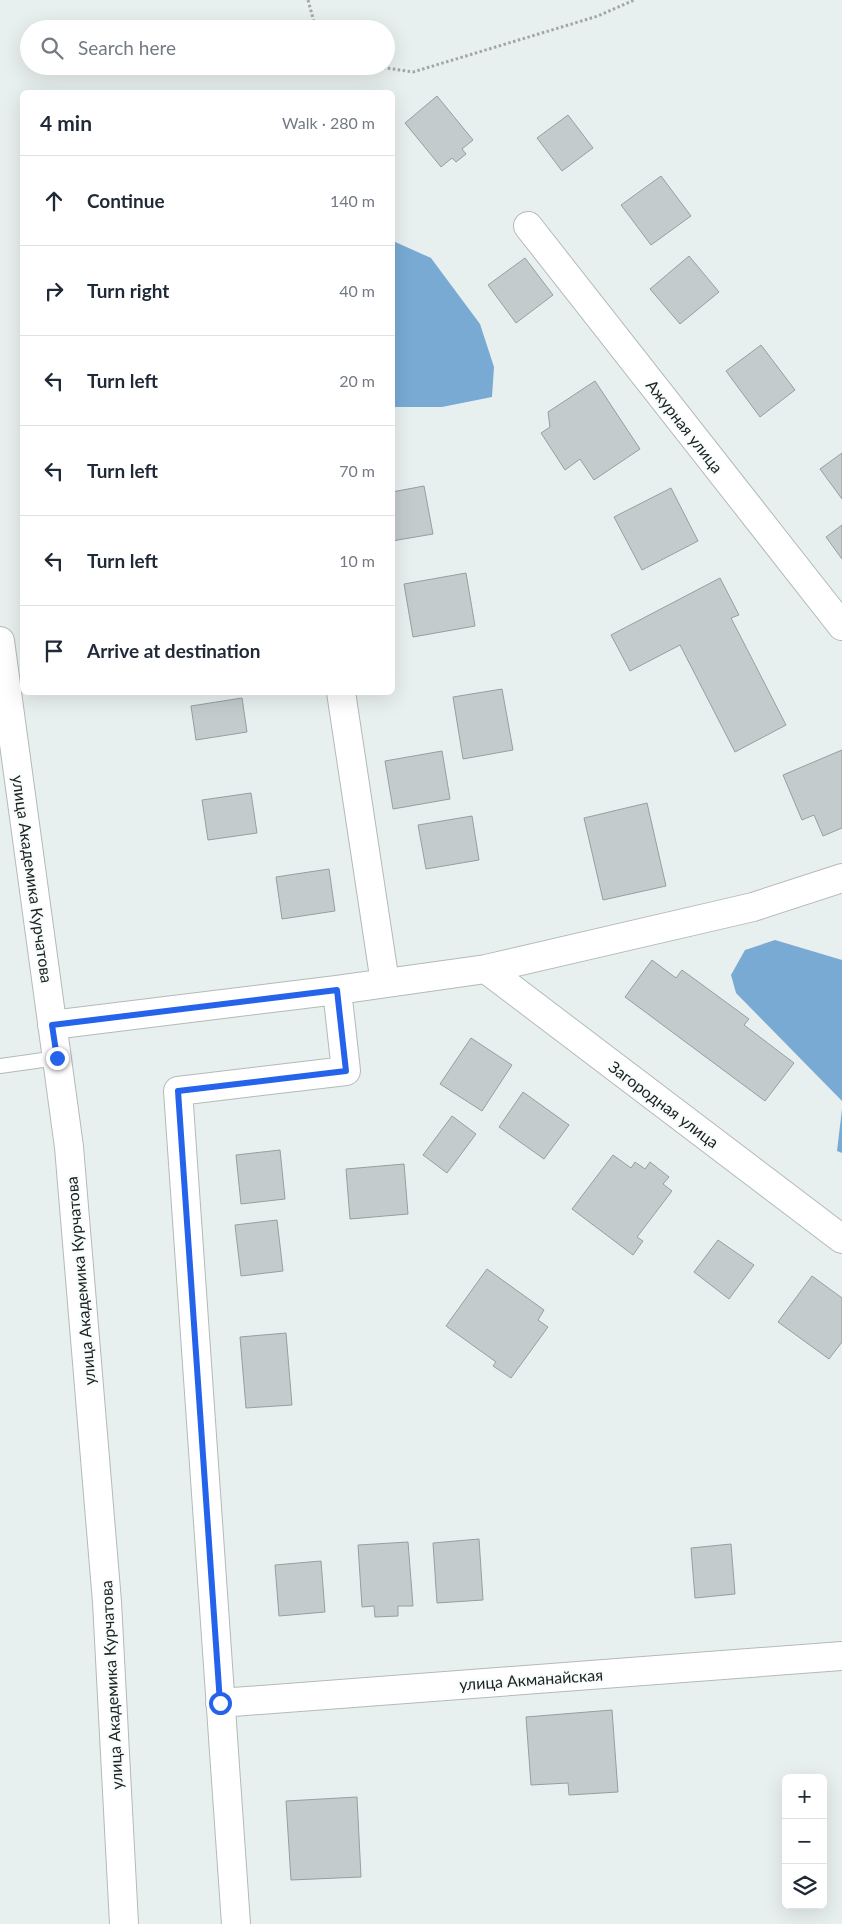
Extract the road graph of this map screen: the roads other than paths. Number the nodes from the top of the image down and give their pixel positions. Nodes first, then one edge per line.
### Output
1 (528, 226) dead end
2 (842, 626) edge
3 (0, 641) edge
4 (341, 695) edge
5 (842, 878) edge
6 (486, 969) junction
7 (385, 983) junction
8 (337, 990) junction
9 (52, 1025) junction
10 (57, 1058) junction
11 (0, 1066) edge
12 (842, 1239) edge
13 (842, 1656) edge
14 (220, 1703) junction
15 (124, 1924) edge
16 (236, 1924) edge

1 - 2 street, Ажурная улица
3 - 9 street, улица Академика Курчатова
4 - 7 street
5 - 6 street
6 - 7 street
6 - 12 street, Загородная улица
7 - 8 street
8 - 9 street
8 - 14 street
9 - 10 street, улица Академика Курчатова
10 - 11 lane
10 - 15 street, улица Академика Курчатова
13 - 14 street, улица Акманайская
14 - 16 street

